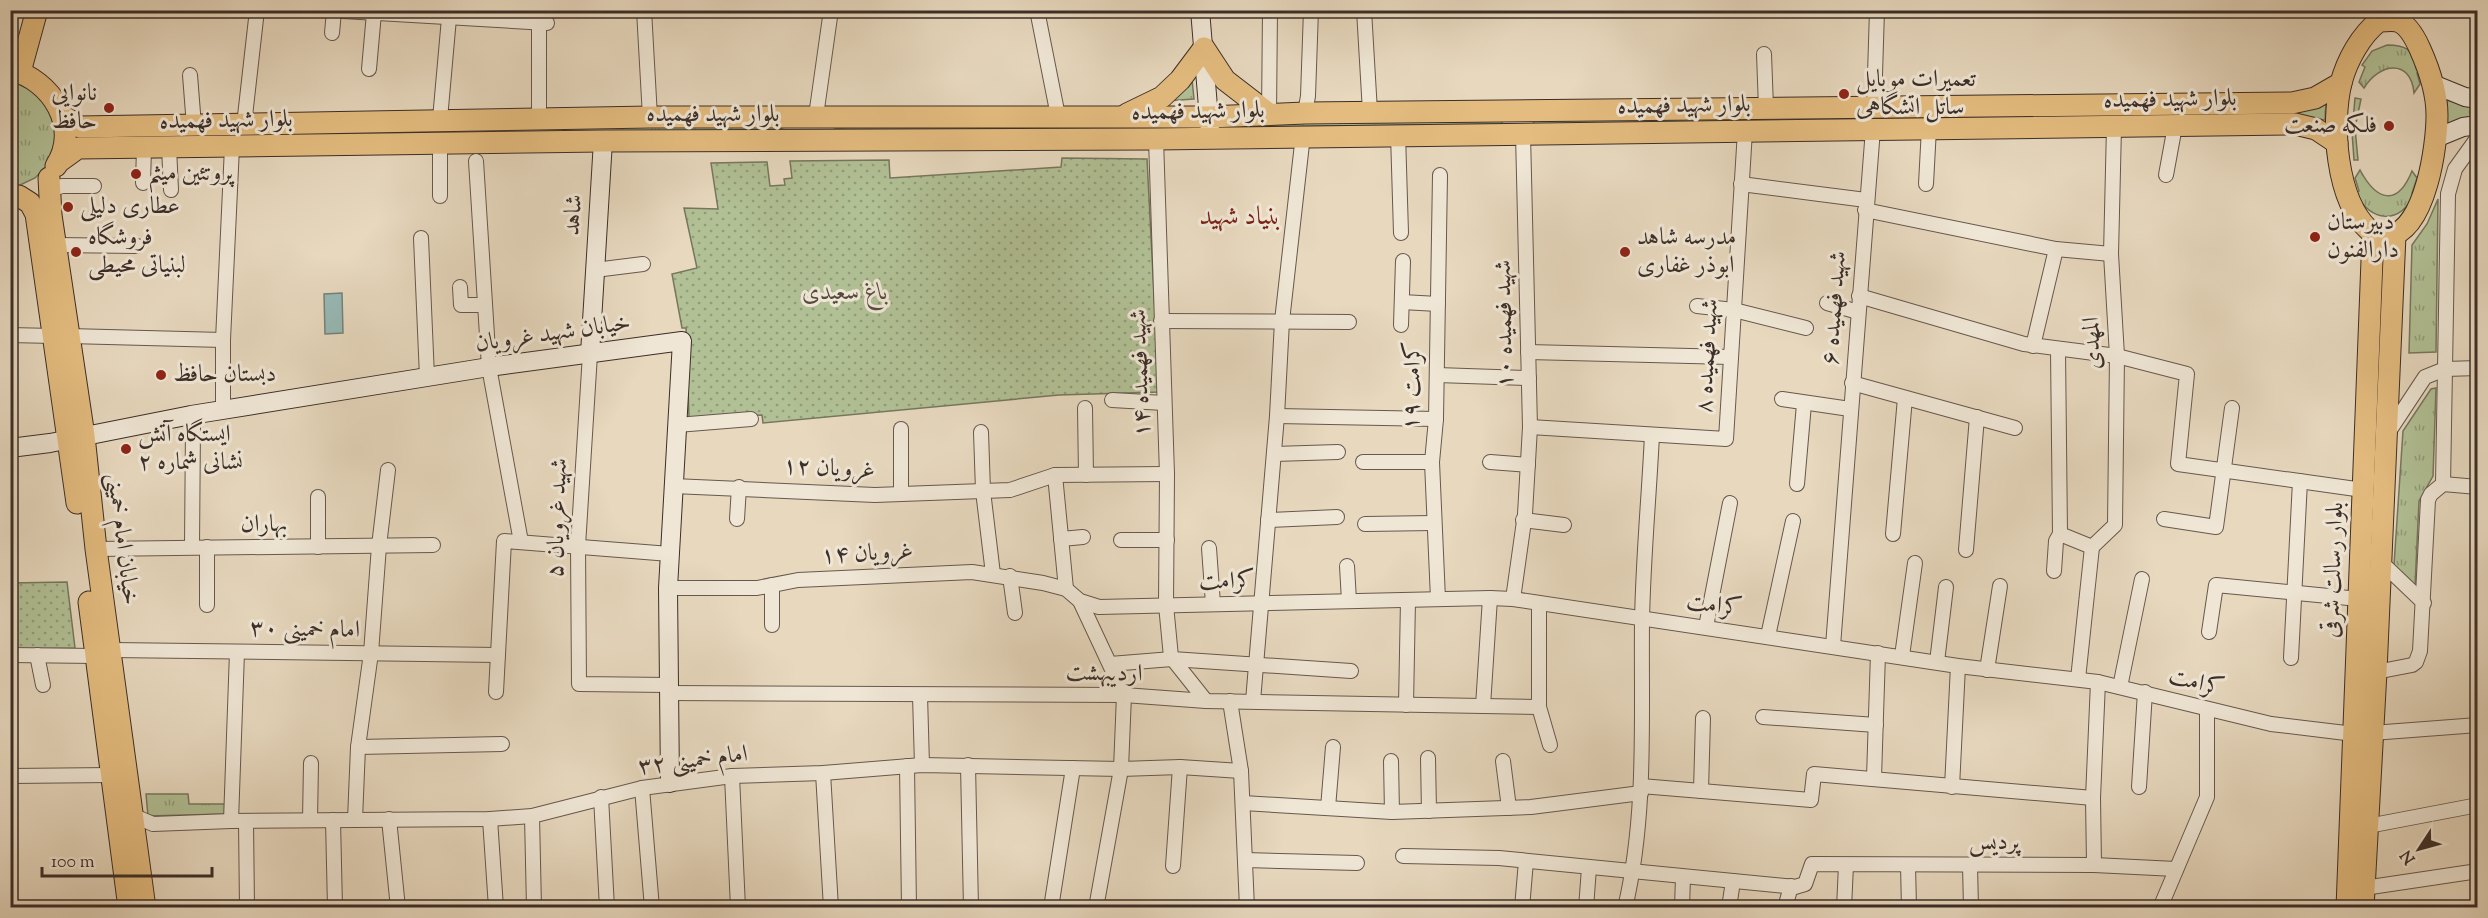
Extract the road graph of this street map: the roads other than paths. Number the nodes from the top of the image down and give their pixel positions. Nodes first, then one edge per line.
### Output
1 (37, 10) edge
2 (257, 10) edge
3 (326, 10) edge
4 (644, 10) edge
5 (831, 10) edge
6 (1037, 10) edge
7 (1200, 10) edge
8 (1270, 10) edge
9 (1311, 10) edge
10 (1364, 10) edge
11 (1878, 10) edge
12 (334, 11) edge
13 (407, 12) edge
14 (374, 13) junction
15 (444, 15) edge
16 (523, 16) edge
17 (2389, 16) edge
18 (332, 33) dead end
19 (1204, 48) junction
20 (1764, 54) dead end
21 (369, 69) dead end
22 (15, 71) edge
23 (190, 75) dead end
24 (2341, 83) junction
25 (2433, 84) junction
26 (2478, 99) edge
27 (2223, 104) junction
28 (1874, 107) junction
29 (1766, 108) junction
30 (1370, 112) junction
31 (1305, 113) junction
32 (1269, 114) junction
33 (63, 116) junction
34 (816, 116) junction
35 (1058, 116) junction
36 (1124, 116) junction
37 (650, 117) junction
38 (440, 119) junction
39 (539, 119) junction
40 (244, 125) junction
41 (2223, 125) junction
42 (2478, 125) edge
43 (194, 126) junction
44 (2175, 126) junction
45 (1210, 127) junction
46 (2114, 127) junction
47 (1929, 128) junction
48 (1872, 129) junction
49 (1745, 131) junction
50 (1398, 134) junction
51 (1524, 134) junction
52 (1304, 135) junction
53 (1242, 136) junction
54 (2478, 137) edge
55 (2436, 138) junction
56 (1156, 139) junction
57 (603, 141) junction
58 (815, 141) junction
59 (440, 143) junction
60 (2337, 143) junction
61 (144, 147) junction
62 (169, 147) junction
63 (232, 147) junction
64 (476, 161) dead end
65 (1440, 175) dead end
66 (2166, 175) dead end
67 (53, 176) junction
68 (143, 183) dead end
69 (1741, 184) junction
70 (1926, 184) dead end
71 (94, 186) dead end
72 (171, 190) dead end
73 (440, 196) dead end
74 (15, 197) edge
75 (1866, 205) junction
76 (1401, 233) dead end
77 (2373, 234) junction
78 (2394, 235) junction
79 (421, 238) dead end
80 (56, 245) junction
81 (136, 246) dead end
82 (2056, 249) junction
83 (2111, 254) junction
84 (1403, 261) dead end
85 (644, 264) dead end
86 (595, 270) junction
87 (460, 287) dead end
88 (1859, 296) junction
89 (1402, 302) junction
90 (1827, 303) dead end
91 (1438, 304) junction
92 (485, 305) junction
93 (1697, 306) dead end
94 (1734, 310) junction
95 (1858, 312) junction
96 (1161, 321) junction
97 (1282, 321) junction
98 (1349, 322) dead end
99 (1401, 325) dead end
100 (1806, 328) dead end
101 (10, 334) edge
102 (61, 336) junction
103 (223, 340) junction
104 (2033, 346) junction
105 (2058, 350) junction
106 (2368, 351) junction
107 (2390, 351) junction
108 (1528, 352) junction
109 (590, 354) junction
110 (2117, 356) junction
111 (1731, 357) junction
112 (489, 367) junction
113 (2478, 368) edge
114 (2445, 369) junction
115 (1437, 375) junction
116 (427, 377) junction
117 (1529, 378) junction
118 (1852, 383) junction
119 (1905, 398) junction
120 (1782, 399) dead end
121 (1112, 400) dead end
122 (1164, 403) junction
123 (1804, 404) junction
124 (1085, 408) dead end
125 (2232, 408) dead end
126 (1851, 409) junction
127 (223, 410) junction
128 (1277, 416) junction
129 (1977, 417) junction
130 (752, 419) dead end
131 (1436, 419) junction
132 (193, 425) dead end
133 (677, 425) junction
134 (1530, 428) junction
135 (2015, 428) dead end
136 (901, 429) dead end
137 (981, 432) dead end
138 (1652, 435) junction
139 (2386, 436) junction
140 (76, 438) junction
141 (10, 448) edge
142 (1338, 452) dead end
143 (1274, 454) junction
144 (1363, 462) dead end
145 (1432, 462) junction
146 (1490, 462) dead end
147 (1528, 465) junction
148 (388, 470) dead end
149 (2223, 470) junction
150 (1167, 474) junction
151 (1055, 475) junction
152 (1086, 475) junction
153 (2300, 481) junction
154 (1797, 484) dead end
155 (2443, 484) junction
156 (673, 486) junction
157 (739, 487) junction
158 (2478, 487) edge
159 (2363, 490) junction
160 (983, 491) junction
161 (900, 494) junction
162 (318, 497) dead end
163 (1730, 503) dead end
164 (1337, 517) dead end
165 (1524, 517) junction
166 (737, 519) dead end
167 (2164, 519) dead end
168 (1268, 520) junction
169 (1793, 521) dead end
170 (1433, 523) junction
171 (1365, 524) dead end
172 (1564, 525) dead end
173 (1893, 534) dead end
174 (2060, 534) junction
175 (1083, 537) dead end
176 (1061, 539) junction
177 (1121, 540) dead end
178 (1167, 540) junction
179 (521, 542) junction
180 (433, 545) dead end
181 (379, 546) junction
182 (578, 546) junction
183 (207, 547) junction
184 (318, 547) junction
185 (2091, 547) junction
186 (192, 548) junction
187 (1209, 548) dead end
188 (96, 549) junction
189 (1966, 550) dead end
190 (670, 554) junction
191 (2381, 562) junction
192 (1915, 563) dead end
193 (1347, 566) dead end
194 (2054, 571) dead end
195 (993, 574) junction
196 (1010, 576) junction
197 (2142, 579) dead end
198 (772, 585) junction
199 (2000, 586) dead end
200 (1946, 587) dead end
201 (668, 588) junction
202 (1066, 589) junction
203 (2294, 592) junction
204 (1490, 598) junction
205 (1438, 599) junction
206 (2359, 599) junction
207 (1408, 600) junction
208 (1512, 600) junction
209 (1080, 601) junction
210 (1349, 601) junction
211 (1261, 603) junction
212 (2424, 603) junction
213 (1213, 604) junction
214 (1539, 604) junction
215 (1166, 605) junction
216 (207, 606) dead end
217 (1015, 614) dead end
218 (1642, 619) junction
219 (772, 625) dead end
220 (1706, 627) junction
221 (2209, 632) dead end
222 (1768, 636) junction
223 (1833, 646) junction
224 (237, 652) junction
225 (104, 653) junction
226 (371, 653) junction
227 (1878, 653) junction
228 (10, 655) edge
229 (37, 655) junction
230 (498, 655) junction
231 (1902, 656) junction
232 (2291, 658) dead end
233 (1172, 659) junction
234 (1937, 662) junction
235 (1110, 664) junction
236 (1256, 665) junction
237 (1958, 666) junction
238 (1986, 670) junction
239 (1351, 671) dead end
240 (2376, 672) junction
241 (2078, 679) junction
242 (2098, 682) junction
243 (579, 684) joint
244 (43, 685) dead end
245 (2120, 687) junction
246 (668, 689) junction
247 (496, 692) dead end
248 (2145, 692) junction
249 (920, 694) junction
250 (1124, 695) junction
251 (1206, 701) junction
252 (1230, 701) junction
253 (1253, 702) junction
254 (1406, 705) junction
255 (1482, 706) junction
256 (1539, 707) junction
257 (2207, 709) junction
258 (1763, 717) dead end
259 (1703, 718) dead end
260 (2478, 724) edge
261 (1876, 725) junction
262 (2363, 734) junction
263 (502, 744) dead end
264 (1550, 746) dead end
265 (358, 747) junction
266 (1333, 747) dead end
267 (1428, 758) dead end
268 (1391, 761) dead end
269 (1503, 761) dead end
270 (311, 763) dead end
271 (922, 765) junction
272 (968, 765) junction
273 (907, 766) junction
274 (1180, 767) junction
275 (1073, 768) junction
276 (1121, 769) junction
277 (1241, 771) junction
278 (823, 773) junction
279 (112, 775) junction
280 (10, 776) edge
281 (732, 776) junction
282 (1874, 778) junction
283 (670, 783) junction
284 (1952, 787) junction
285 (2139, 787) dead end
286 (642, 788) junction
287 (1641, 789) junction
288 (1701, 790) junction
289 (600, 797) junction
290 (2093, 798) junction
291 (1243, 803) junction
292 (2478, 805) edge
293 (1328, 808) junction
294 (1509, 808) junction
295 (1429, 811) junction
296 (1392, 812) junction
297 (132, 815) junction
298 (532, 816) junction
299 (389, 819) junction
300 (490, 819) junction
301 (310, 820) junction
302 (333, 820) junction
303 (354, 820) junction
304 (231, 821) junction
305 (246, 821) junction
306 (153, 824) junction
307 (2368, 826) junction
308 (135, 837) junction
309 (1403, 856) dead end
310 (1245, 860) junction
311 (1526, 861) junction
312 (1357, 863) dead end
313 (1846, 865) junction
314 (1908, 865) junction
315 (1970, 865) junction
316 (2094, 865) junction
317 (1173, 866) dead end
318 (1589, 868) junction
319 (2176, 869) junction
320 (2478, 871) edge
321 (1634, 872) junction
322 (1683, 877) junction
323 (1733, 881) junction
324 (1791, 886) junction
325 (2364, 898) edge
326 (129, 908) edge
327 (145, 908) edge
328 (247, 908) edge
329 (335, 908) edge
330 (398, 908) edge
331 (496, 908) edge
332 (534, 908) edge
333 (607, 908) edge
334 (652, 908) edge
335 (738, 908) edge
336 (831, 908) edge
337 (909, 908) edge
338 (971, 908) edge
339 (1051, 908) edge
340 (1096, 908) edge
341 (1247, 908) edge
342 (1522, 908) edge
343 (1586, 908) edge
344 (1625, 908) edge
345 (1682, 908) edge
346 (1729, 908) edge
347 (1785, 908) edge
348 (1844, 908) edge
349 (1909, 908) edge
350 (1971, 908) edge
351 (2160, 908) edge
352 (2347, 908) edge

1 - 22 main road
2 - 40 street
3 - 12 street
4 - 37 street
5 - 34 street
6 - 35 street
7 - 19 street
8 - 32 street
9 - 31 street
10 - 30 street
11 - 28 street
12 - 14 street
12 - 18 street
13 - 14 street
13 - 15 street
14 - 21 street
15 - 16 street
15 - 38 street
16 - 39 street
17 - 24 main road
17 - 25 main road
19 - 32 main road
19 - 36 main road
19 - 45 street
20 - 29 street
22 - 33 main road
23 - 43 street
24 - 27 main road, بلوار شهید فهمیده
24 - 60 main road
25 - 26 street
25 - 55 main road
27 - 28 main road, بلوار شهید فهمیده
27 - 41 main road
28 - 29 main road, بلوار شهید فهمیده
29 - 30 main road, بلوار شهید فهمیده
30 - 31 main road, بلوار شهید فهمیده
31 - 32 main road, بلوار شهید فهمیده
32 - 45 main road, بلوار شهید فهمیده
33 - 43 main road, بلوار شهید فهمیده
33 - 67 main road, خیابان امام خمینی
34 - 35 main road, بلوار شهید فهمیده
34 - 37 main road, بلوار شهید فهمیده
34 - 58 main road
35 - 36 main road, بلوار شهید فهمیده
36 - 45 main road, بلوار شهید فهمیده
37 - 39 main road, بلوار شهید فهمیده
38 - 39 main road, بلوار شهید فهمیده
38 - 40 main road, بلوار شهید فهمیده
40 - 43 main road, بلوار شهید فهمیده
41 - 44 main road, بلوار شهید فهمیده
41 - 60 main road, بلوار شهید فهمیده
42 - 55 street
44 - 46 main road, بلوار شهید فهمیده
44 - 66 street
45 - 53 main road, بلوار شهید فهمیده
45 - 56 main road, بلوار شهید فهمیده
46 - 47 main road, بلوار شهید فهمیده
46 - 83 street, المهدی
47 - 48 main road, بلوار شهید فهمیده
47 - 70 street
48 - 49 main road, بلوار شهید فهمیده
48 - 75 street, شهید فهمیده ۶
49 - 51 main road, بلوار شهید فهمیده
49 - 69 street, شهید فهمیده ۸
50 - 51 main road, بلوار شهید فهمیده
50 - 52 main road, بلوار شهید فهمیده
50 - 76 street
51 - 108 street, شهید فهمیده ۱۰
52 - 53 main road, بلوار شهید فهمیده
52 - 97 street
53 - 56 main road
54 - 114 street
55 - 78 main road
56 - 58 main road, بلوار شهید فهمیده
56 - 96 street, شهید فهمیده ۱۴
57 - 58 main road, بلوار شهید فهمیده
57 - 59 main road, بلوار شهید فهمیده
57 - 86 street, شاهد
59 - 63 main road, بلوار شهید فهمیده
59 - 73 street
60 - 77 main road
61 - 62 main road, بلوار شهید فهمیده
61 - 67 main road, بلوار شهید فهمیده
61 - 68 street
62 - 63 main road, بلوار شهید فهمیده
62 - 72 street
63 - 103 street
64 - 92 street
65 - 91 street, کرامت ۱۹
67 - 71 street
67 - 74 main road, بلوار شهید فهمیده
67 - 80 main road, خیابان امام خمینی
69 - 75 street
69 - 94 street, شهید فهمیده ۸
74 - 102 main road, خیابان امام خمینی
75 - 82 street
75 - 88 street, شهید فهمیده ۶
77 - 78 main road
77 - 106 main road, بلوار رسالت شرقی
78 - 107 main road, بلوار رسالت شرقی
79 - 116 street
80 - 81 street
80 - 102 main road, خیابان امام خمینی
82 - 83 street
82 - 104 street
83 - 110 street, المهدی
84 - 89 street
85 - 86 street
86 - 109 street, شاهد
87 - 92 street
88 - 95 street, شهید فهمیده ۶
88 - 104 street
89 - 91 street
89 - 99 street
90 - 95 street
91 - 115 street, کرامت ۱۹
92 - 112 street
93 - 94 street
94 - 100 street
94 - 111 street, شهید فهمیده ۸
95 - 118 street, شهید فهمیده ۶
96 - 97 street
96 - 122 street, شهید فهمیده ۱۴
97 - 98 street
97 - 128 street
101 - 102 street
102 - 103 street
102 - 140 main road, خیابان امام خمینی
103 - 127 street
104 - 105 street
105 - 110 street
105 - 174 street
106 - 107 main road
106 - 159 main road, بلوار رسالت شرقی
107 - 139 main road, بلوار رسالت شرقی
108 - 111 street
108 - 117 street, شهید فهمیده ۱۰
109 - 112 street, خیابان شهید غرویان
109 - 133 street, خیابان شهید غرویان
109 - 182 street, شهید غرویان ۵
110 - 149 street
110 - 185 street, المهدی
111 - 138 street, شهید فهمیده ۸
112 - 116 street, خیابان شهید غرویان
112 - 179 street
113 - 114 street
114 - 139 street
114 - 155 street
115 - 117 street
115 - 131 street, کرامت ۱۹
116 - 127 street, خیابان شهید غرویان
117 - 134 street, شهید فهمیده ۱۰
118 - 119 street
118 - 126 street, شهید فهمیده ۶
119 - 129 street
119 - 173 street
120 - 123 street
121 - 122 street
122 - 150 street, شهید فهمیده ۱۴
123 - 126 street
123 - 154 street
124 - 152 street
125 - 149 street
126 - 223 street, شهید فهمیده ۶
127 - 140 street, خیابان شهید غرویان
128 - 131 street
128 - 143 street
129 - 135 street
129 - 189 street
130 - 133 street
131 - 145 street, کرامت ۱۹
132 - 186 street
133 - 156 street, خیابان شهید غرویان
134 - 138 street
134 - 147 street, شهید فهمیده ۱۰
136 - 161 street
137 - 160 street
138 - 218 street
139 - 191 main road, بلوار رسالت شرقی
140 - 141 street, خیابان شهید غرویان
140 - 188 main road, خیابان امام خمینی
140 - 225 main road, خیابان امام خمینی
142 - 143 street
143 - 168 street
144 - 145 street
145 - 170 street, کرامت ۱۹
146 - 147 street
147 - 165 street, شهید فهمیده ۱۰
148 - 181 street
149 - 153 street
149 - 167 street
150 - 152 street, غرویان ۱۲
150 - 178 street, شهید فهمیده ۱۴
151 - 152 street, غرویان ۱۲
151 - 160 street, غرویان ۱۲
151 - 176 street
153 - 159 street
153 - 203 street
155 - 158 street
155 - 212 street
156 - 157 street, غرویان ۱۲
156 - 190 street, خیابان شهید غرویان
157 - 161 street, غرویان ۱۲
157 - 166 street
159 - 206 main road, بلوار رسالت شرقی
160 - 161 street, غرویان ۱۲
160 - 195 street
162 - 184 street
163 - 220 street
164 - 168 street
165 - 172 street
165 - 208 street, شهید فهمیده ۱۰
168 - 211 street
169 - 222 street
170 - 171 street
170 - 205 street, کرامت ۱۹
174 - 185 street
174 - 194 street
175 - 176 street
176 - 202 street
177 - 178 street
178 - 215 street, شهید فهمیده ۱۴
179 - 182 street
179 - 230 street
180 - 181 street, بهاران
181 - 184 street, بهاران
181 - 226 street
182 - 190 street
182 - 243 street, شهید غرویان ۵
183 - 184 street, بهاران
183 - 186 street, بهاران
183 - 216 street
185 - 241 street
186 - 188 street, بهاران
187 - 213 street
188 - 225 main road, خیابان امام خمینی
190 - 201 street, خیابان شهید غرویان
191 - 212 street
191 - 240 main road, بلوار رسالت شرقی
192 - 231 street
193 - 210 street
195 - 196 street, غرویان ۱۴
195 - 198 street, غرویان ۱۴
196 - 202 street, غرویان ۱۴
196 - 217 street
197 - 245 street
198 - 201 street, غرویان ۱۴
198 - 219 street
199 - 238 street
200 - 234 street
201 - 246 street, خیابان شهید غرویان
202 - 209 street, کرامت
203 - 206 street
203 - 221 street
203 - 232 street
204 - 205 street, کرامت
204 - 208 street, کرامت
204 - 255 street
205 - 207 street, کرامت
206 - 262 main road, بلوار رسالت شرقی
207 - 210 street, کرامت
207 - 254 street
208 - 214 street, کرامت
209 - 215 street, کرامت
209 - 235 street
210 - 211 street, کرامت
211 - 213 street, کرامت
211 - 236 street
212 - 240 street
213 - 215 street, کرامت
214 - 218 street, کرامت
214 - 256 street
215 - 233 street, شهید فهمیده ۱۴
218 - 220 street, کرامت
218 - 287 street
220 - 222 street, کرامت
222 - 223 street, کرامت
223 - 227 street, کرامت
224 - 225 street, امام خمینی ۳۰
224 - 226 street, امام خمینی ۳۰
224 - 304 street
225 - 229 street, امام خمینی ۳۰
225 - 279 main road, خیابان امام خمینی
225 - 297 main road, خیابان امام خمینی
226 - 230 street, امام خمینی ۳۰
226 - 265 street
227 - 231 street, کرامت
227 - 261 street
228 - 229 street, امام خمینی ۳۰
229 - 244 street
230 - 247 street
231 - 234 street, کرامت
233 - 235 street
233 - 236 street
233 - 251 street
234 - 237 street, کرامت
235 - 250 street
236 - 239 street
236 - 253 street
237 - 238 street, کرامت
237 - 284 street
238 - 241 street, کرامت
240 - 262 main road, بلوار رسالت شرقی
241 - 242 street, کرامت
242 - 245 street, کرامت
242 - 290 street
243 - 246 street, اردیبهشت
245 - 248 street, کرامت
246 - 249 street, اردیبهشت
246 - 283 street, خیابان شهید غرویان
248 - 257 street, کرامت
248 - 285 street
249 - 250 street, اردیبهشت
249 - 271 street
250 - 251 street, اردیبهشت
250 - 276 street
251 - 252 street, اردیبهشت
252 - 253 street, اردیبهشت
252 - 277 street
253 - 254 street, اردیبهشت
254 - 255 street, اردیبهشت
255 - 256 street, اردیبهشت
256 - 264 street
257 - 262 street, کرامت
257 - 319 street
258 - 261 street
259 - 288 street
260 - 262 street, کرامت
261 - 282 street
262 - 307 main road, بلوار رسالت شرقی
262 - 352 main road, بلوار رسالت شرقی
263 - 265 street
265 - 303 street
266 - 293 street
267 - 295 street
268 - 296 street
269 - 294 street
270 - 301 street
271 - 272 street, امام خمینی ۳۲
271 - 273 street, امام خمینی ۳۲
272 - 275 street, امام خمینی ۳۲
272 - 338 street
273 - 278 street, امام خمینی ۳۲
273 - 337 street
274 - 276 street, امام خمینی ۳۲
274 - 277 street, امام خمینی ۳۲
274 - 317 street
275 - 276 street, امام خمینی ۳۲
275 - 339 street
276 - 340 street
277 - 291 street
278 - 281 street, امام خمینی ۳۲
278 - 336 street
279 - 280 street
279 - 326 main road, خیابان امام خمینی
281 - 283 street, امام خمینی ۳۲
281 - 335 street
282 - 284 street
282 - 288 street
283 - 286 street, امام خمینی ۳۲
284 - 290 street
286 - 289 street, امام خمینی ۳۲
286 - 334 street
287 - 288 street
287 - 294 street
287 - 321 street
289 - 298 street, امام خمینی ۳۲
289 - 333 street
290 - 316 street
291 - 293 street
291 - 310 street
292 - 307 street
293 - 296 street
294 - 295 street
295 - 296 street
297 - 306 street
297 - 308 main road, خیابان امام خمینی
298 - 300 street, امام خمینی ۳۲
298 - 332 street
299 - 300 street, امام خمینی ۳۲
299 - 303 street, امام خمینی ۳۲
299 - 330 street
300 - 331 street
301 - 302 street, امام خمینی ۳۲
301 - 305 street, امام خمینی ۳۲
302 - 303 street, امام خمینی ۳۲
302 - 329 street
304 - 305 street, امام خمینی ۳۲
304 - 306 street, امام خمینی ۳۲
305 - 328 street
306 - 308 street
307 - 325 main road, بلوار رسالت شرقی
308 - 327 main road, خیابان امام خمینی
309 - 311 street
310 - 312 street
310 - 341 street
311 - 318 street
311 - 342 street
313 - 314 street, پردیس
313 - 324 street, پردیس
313 - 348 street
314 - 315 street, پردیس
314 - 349 street
315 - 316 street, پردیس
315 - 350 street
316 - 319 street, پردیس
318 - 321 street
318 - 343 street
319 - 351 street
320 - 325 street
321 - 322 street
321 - 344 street
322 - 323 street
322 - 345 street
323 - 324 street
323 - 346 street
324 - 347 street

